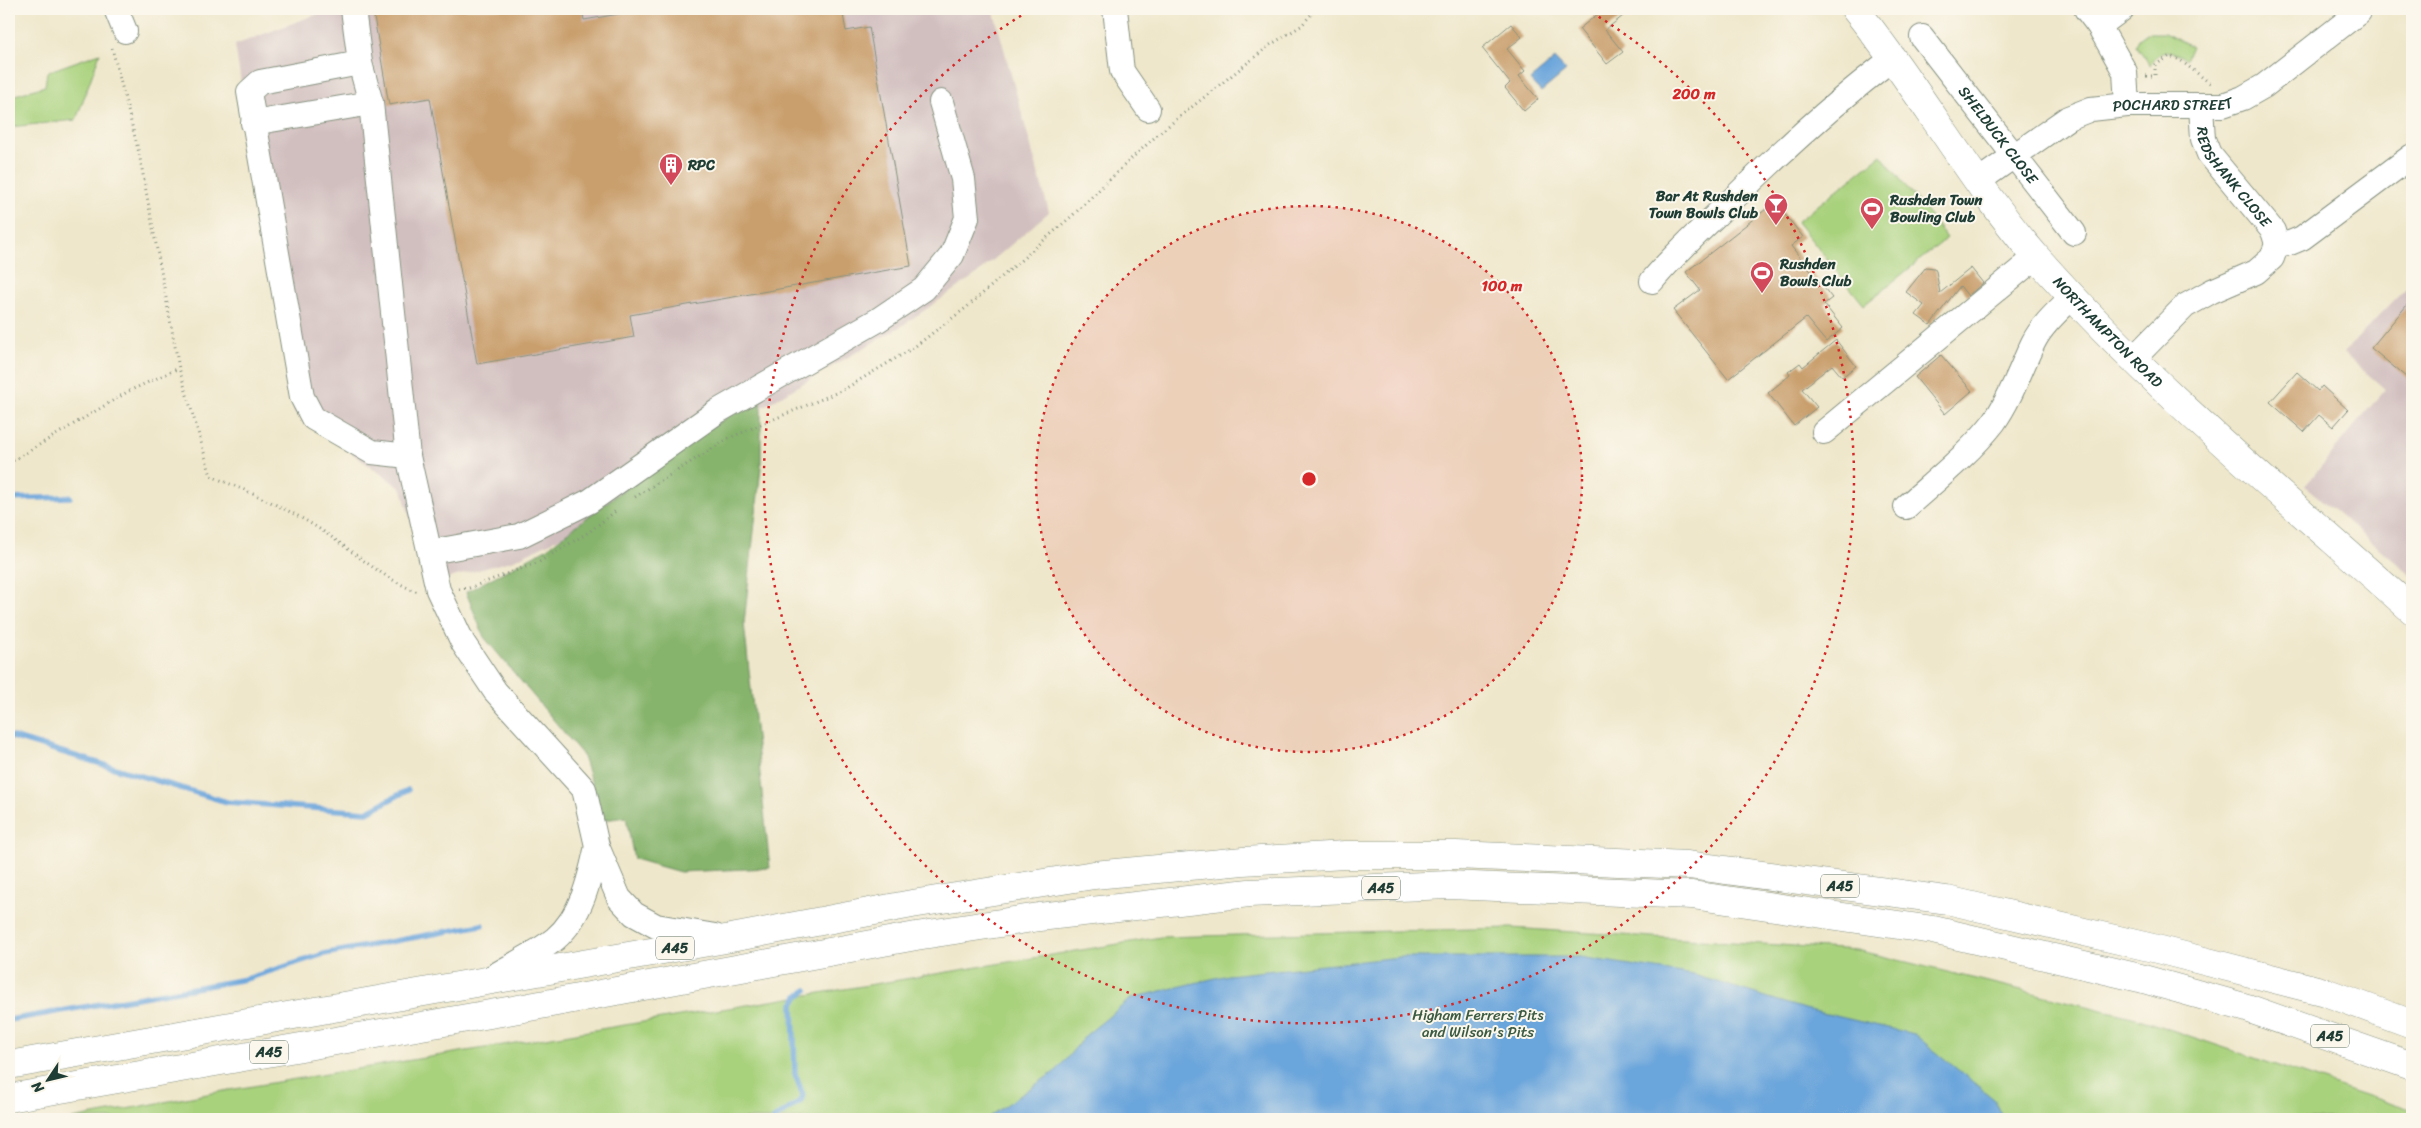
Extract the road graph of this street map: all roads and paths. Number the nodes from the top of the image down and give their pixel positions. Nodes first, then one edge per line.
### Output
1 (116, 9) edge
2 (353, 9) edge
3 (1115, 9) edge
4 (1316, 9) edge
5 (1855, 9) edge
6 (2122, 9) edge
7 (2359, 12) dead end
8 (2092, 17) edge
9 (118, 36) joint
10 (1922, 37) dead end
11 (1892, 60) junction
12 (360, 63) junction
13 (2125, 77) junction
14 (2234, 101) junction
15 (941, 102) dead end
16 (371, 103) junction
17 (2127, 105) junction
18 (2201, 106) junction
19 (1148, 109) dead end
20 (253, 123) junction
21 (2016, 155) junction
22 (2412, 156) edge
23 (1977, 182) junction
24 (2074, 232) dead end
25 (2277, 244) junction
26 (2036, 257) junction
27 (1652, 281) dead end
28 (2072, 297) junction
29 (2132, 358) junction
30 (179, 368) junction
31 (1824, 432) dead end
32 (408, 456) junction
33 (9, 463) edge
34 (634, 498) dead end
35 (1906, 507) dead end
36 (618, 509) dead end
37 (430, 552) junction
38 (438, 590) junction
39 (2412, 610) edge
40 (598, 846) junction
41 (731, 938) junction
42 (484, 982) junction
43 (2412, 1024) edge
44 (9, 1065) edge
45 (2412, 1066) edge
46 (9, 1098) edge

1 - 9 street
2 - 12 street
3 - 19 street
4 - 34 path
5 - 11 main road, NORTHAMPTON ROAD
6 - 8 street
7 - 14 street, POCHARD STREET
8 - 13 street
9 - 30 path
10 - 21 street, SHELDUCK CLOSE
11 - 23 main road, NORTHAMPTON ROAD
11 - 27 street
12 - 16 street
12 - 20 street
13 - 14 path
13 - 17 street
14 - 18 street, POCHARD STREET
15 - 37 street
16 - 20 street
16 - 32 street
17 - 18 street, POCHARD STREET
17 - 21 street, POCHARD STREET
18 - 25 street, REDSHANK CLOSE
20 - 32 street
21 - 23 street, POCHARD STREET
21 - 24 street, SHELDUCK CLOSE
22 - 25 street
23 - 26 main road, NORTHAMPTON ROAD
25 - 29 street
26 - 28 main road, NORTHAMPTON ROAD
26 - 31 street
28 - 29 main road, NORTHAMPTON ROAD
28 - 35 street
29 - 39 main road, NORTHAMPTON ROAD
30 - 33 path
30 - 38 path
32 - 37 street
36 - 38 path
37 - 38 street
38 - 40 street
40 - 41 street
40 - 42 street
41 - 42 main road, A45
41 - 43 main road, A45
42 - 44 main road, A45
45 - 46 main road, A45

